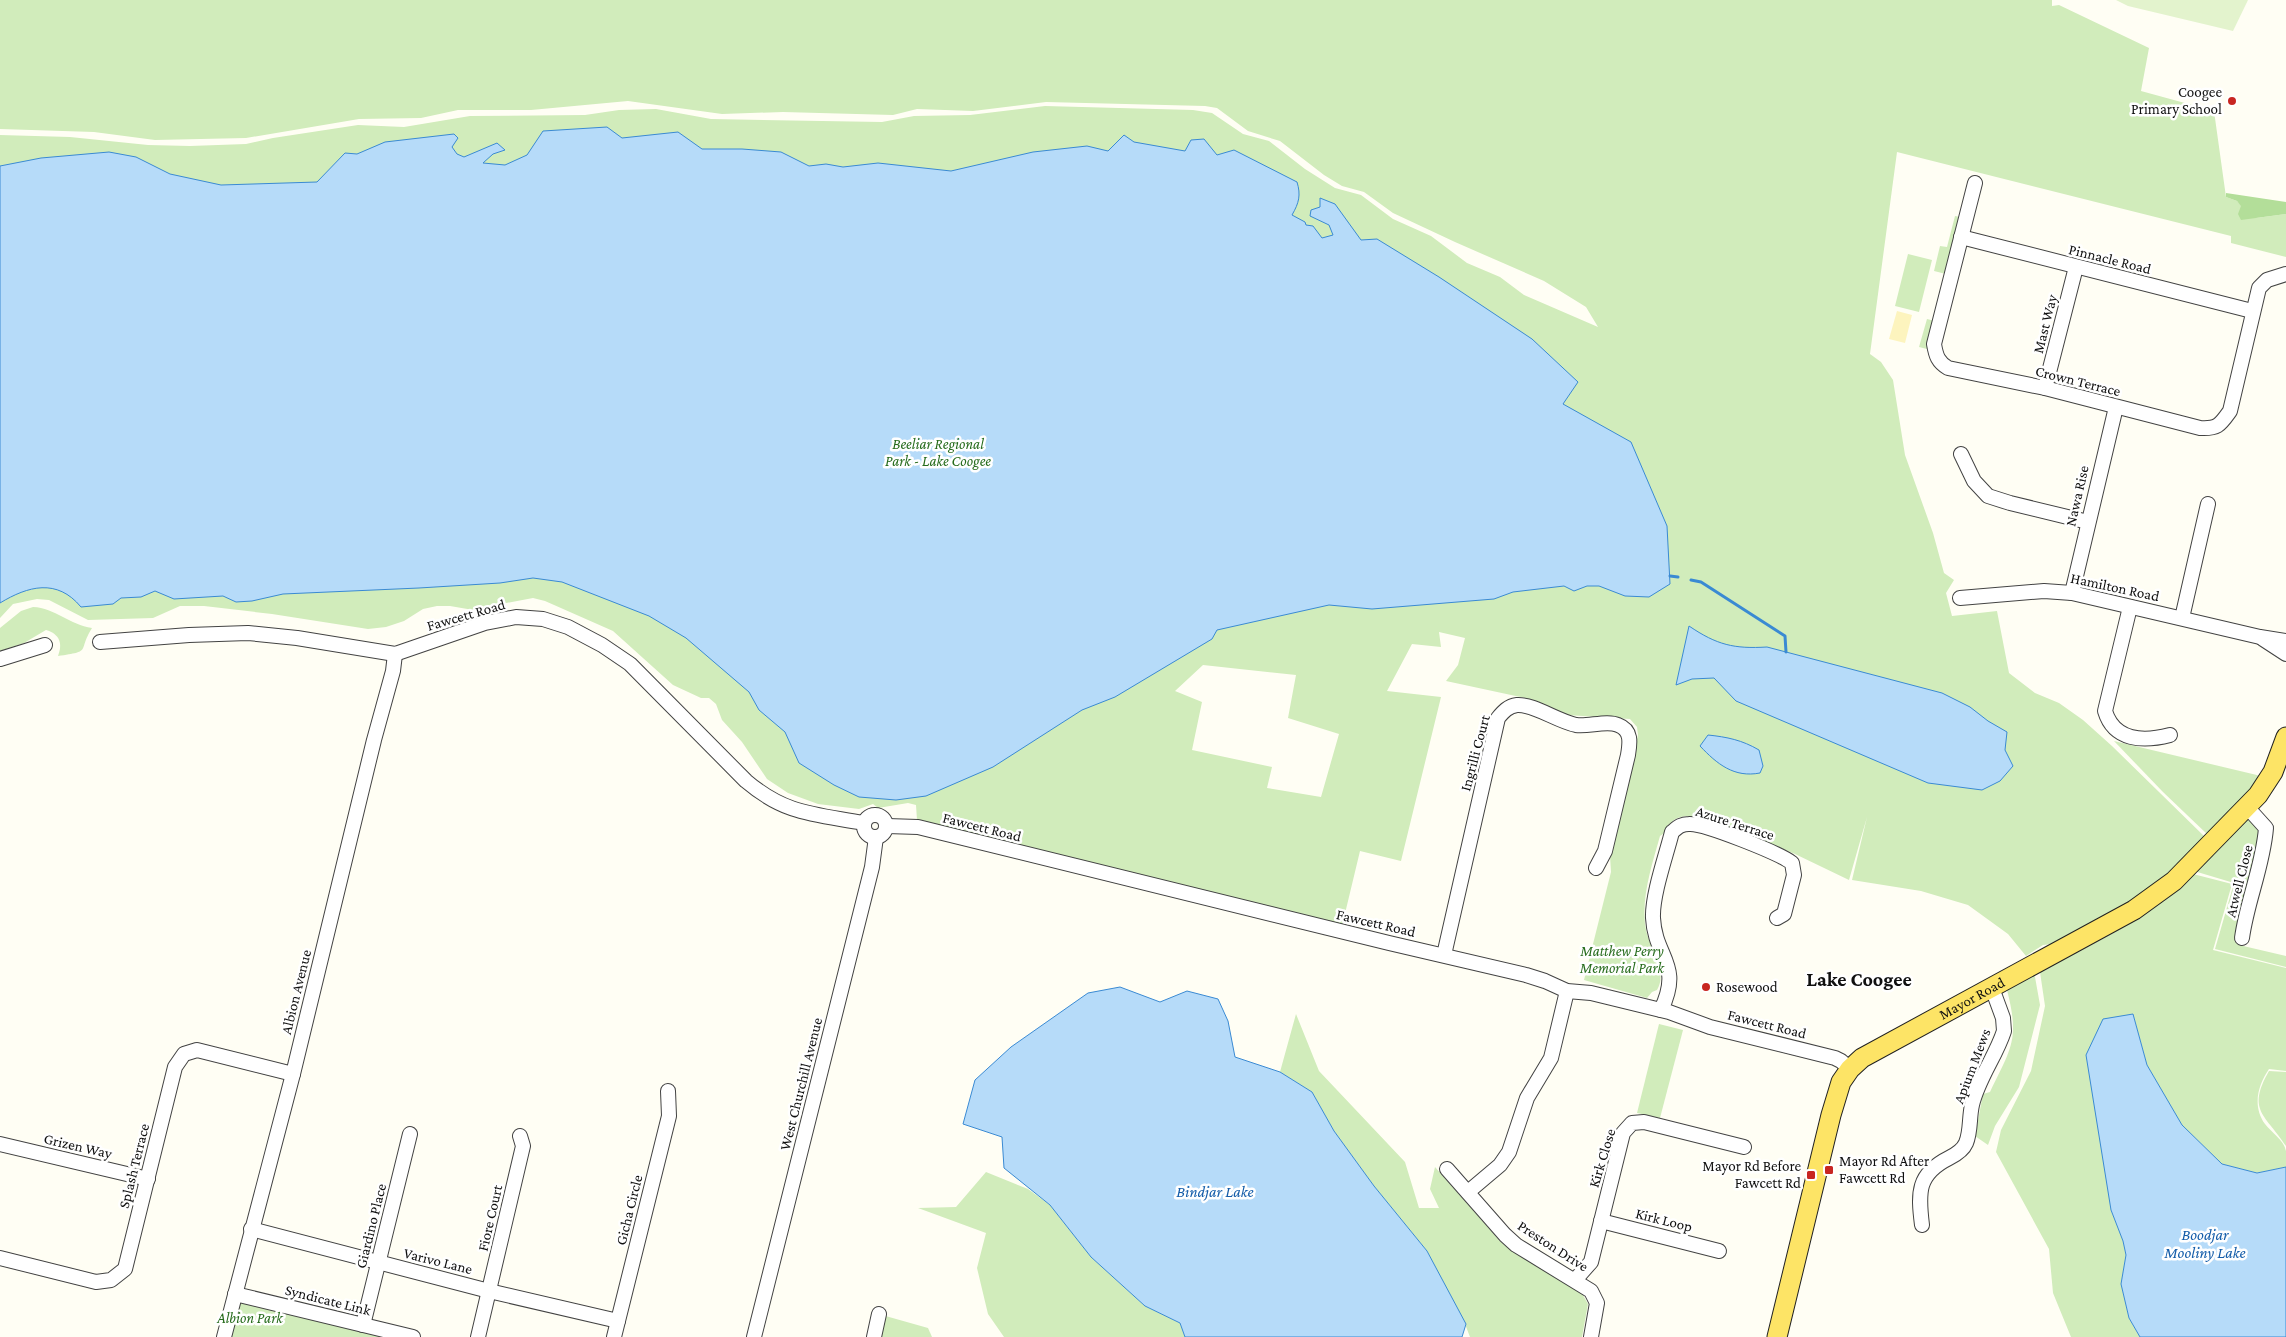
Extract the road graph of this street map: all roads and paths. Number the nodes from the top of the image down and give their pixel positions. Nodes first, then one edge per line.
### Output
1 (1975, 183) dead end
2 (1961, 237) junction
3 (2076, 266) junction
4 (2286, 274) edge
5 (2252, 311) junction
6 (2045, 388) junction
7 (2116, 407) junction
8 (1961, 454) dead end
9 (2208, 504) dead end
10 (2088, 522) junction
11 (2072, 593) junction
12 (1960, 598) dead end
13 (2130, 607) junction
14 (2182, 618) junction
15 (2260, 637) junction
16 (2286, 640) edge
17 (100, 642) dead end
18 (45, 645) dead end
19 (396, 654) junction
20 (2286, 654) edge
21 (0, 659) edge
22 (2170, 735) dead end
23 (2286, 737) edge
24 (2247, 807) junction
25 (864, 823) junction
26 (887, 826) junction
27 (876, 837) junction
28 (1596, 868) dead end
29 (1776, 918) dead end
30 (2242, 938) dead end
31 (1444, 954) junction
32 (1992, 988) junction
33 (1567, 991) junction
34 (1661, 1010) junction
35 (1850, 1069) junction
36 (292, 1074) junction
37 (668, 1091) dead end
38 (410, 1134) dead end
39 (520, 1136) dead end
40 (0, 1144) edge
41 (1744, 1147) dead end
42 (1447, 1169) dead end
43 (148, 1179) junction
44 (1468, 1192) junction
45 (1601, 1222) junction
46 (1922, 1225) dead end
47 (251, 1229) junction
48 (1719, 1251) dead end
49 (0, 1258) edge
50 (378, 1262) junction
51 (1575, 1280) junction
52 (489, 1291) junction
53 (235, 1294) junction
54 (879, 1314) dead end
55 (618, 1321) junction
56 (363, 1325) junction
57 (224, 1337) edge
58 (413, 1337) edge
59 (478, 1337) edge
60 (614, 1337) edge
61 (754, 1337) edge
62 (874, 1337) edge
63 (1591, 1337) edge
64 (1777, 1337) edge

1 - 2 street, Crown Terrace
2 - 3 street, Pinnacle Road
2 - 6 street, Crown Terrace
3 - 5 street, Pinnacle Road
3 - 6 street, Mast Way
4 - 5 street, Crown Terrace
5 - 7 street, Crown Terrace
6 - 7 street, Crown Terrace
7 - 10 street, Nawa Rise
8 - 10 street
9 - 14 street
10 - 11 street, Nawa Rise
11 - 12 street, Hamilton Road
11 - 13 street, Hamilton Road
13 - 14 street, Hamilton Road
13 - 22 street
14 - 15 street, Hamilton Road
15 - 16 street, Hamilton Road
15 - 20 street, Hamilton Road
17 - 19 street, Fawcett Road
18 - 21 street
19 - 25 street, Fawcett Road
19 - 36 street, Albion Avenue
23 - 24 main road, Mayor Road
24 - 30 street, Atwell Close
24 - 32 main road, Mayor Road
25 - 26 street
25 - 27 street
26 - 27 street
26 - 31 street, Fawcett Road
27 - 61 street, West Churchill Avenue
28 - 31 street, Ingrilli Court
29 - 34 street, Azure Terrace
31 - 33 street, Fawcett Road
32 - 35 main road, Mayor Road
32 - 46 street, Apium Mews
33 - 34 street, Fawcett Road
33 - 44 street
34 - 35 street, Fawcett Road
35 - 64 main road, Mayor Road
36 - 43 street, Splash Terrace
36 - 47 street, Albion Avenue
37 - 55 street, Gicha Circle
38 - 50 street, Giardino Place
39 - 52 street, Fiore Court
40 - 43 street, Grizen Way
41 - 45 street, Kirk Close
42 - 44 street, Preston Drive
43 - 49 street, Splash Terrace
44 - 51 street, Preston Drive
45 - 48 street, Kirk Loop
45 - 51 street, Kirk Close
47 - 50 street, Varivo Lane
47 - 53 street, Albion Avenue
50 - 52 street, Varivo Lane
50 - 56 street, Giardino Place
51 - 63 street, Preston Drive
52 - 55 street, Varivo Lane
52 - 59 street, Fiore Court
53 - 56 street, Syndicate Link
53 - 57 street, Albion Avenue
54 - 62 street
55 - 60 street, Gicha Circle
56 - 58 street, Syndicate Link

